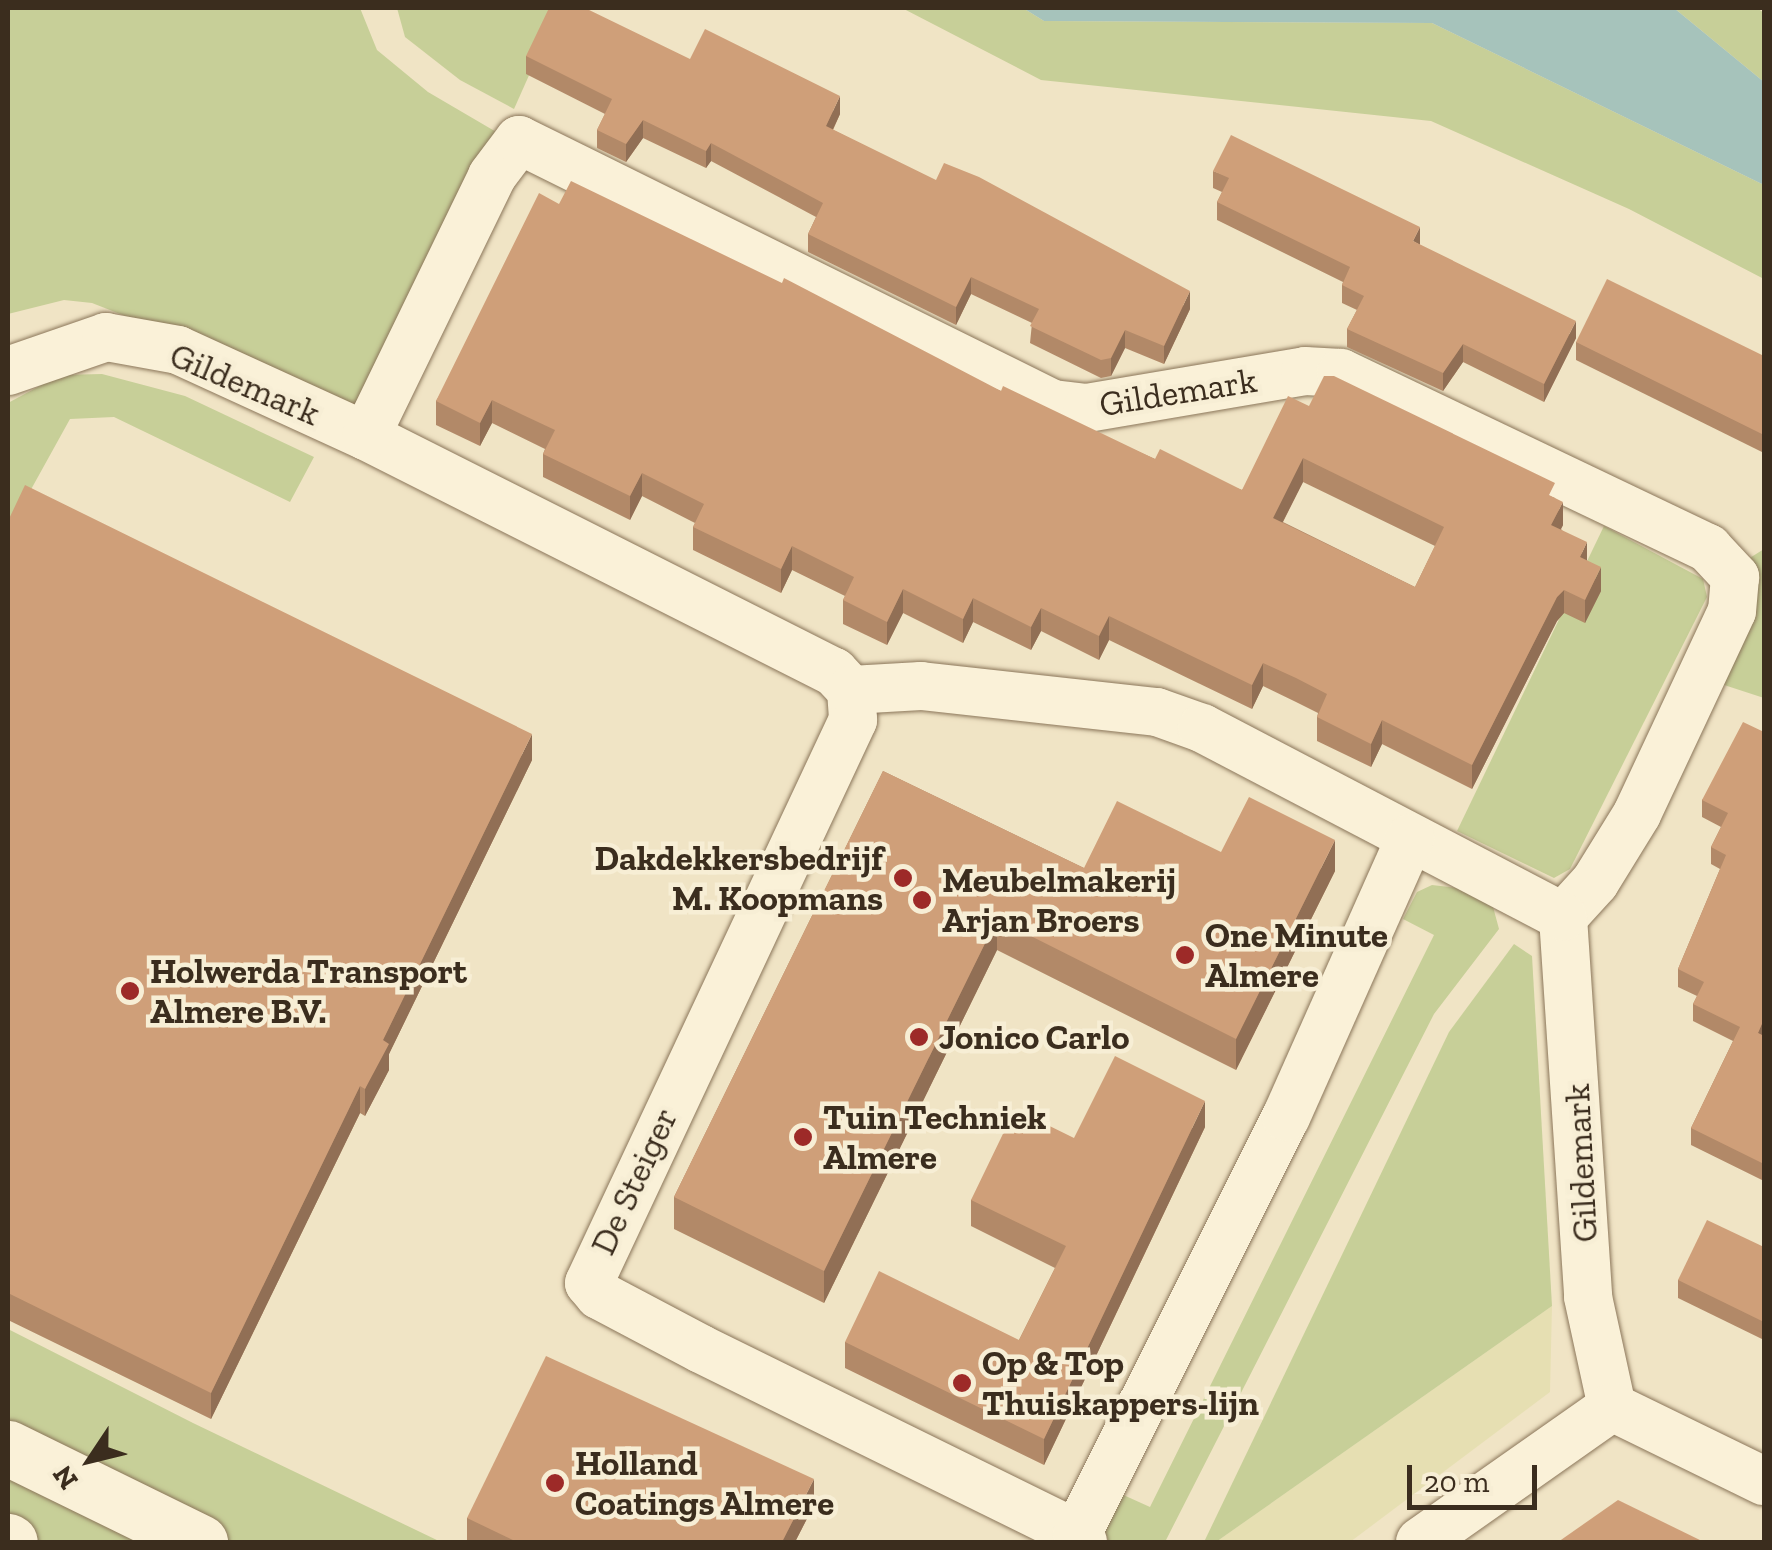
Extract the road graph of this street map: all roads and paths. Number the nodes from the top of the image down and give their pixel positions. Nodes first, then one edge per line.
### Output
1 (8, 371) edge
2 (366, 436) junction
3 (851, 690) junction
4 (1410, 838) junction
5 (1563, 917) junction
6 (1612, 1408) junction
7 (8, 1448) edge
8 (1764, 1482) edge
9 (1080, 1538) edge
10 (200, 1542) edge
11 (1420, 1542) edge

1 - 2 street, Gildemark
2 - 3 street, Gildemark
2 - 5 street, Gildemark
3 - 4 street
3 - 9 street, De Steiger
4 - 5 street
4 - 9 street, De Steiger
5 - 6 street, Gildemark
6 - 8 street
6 - 11 street
7 - 10 main road

